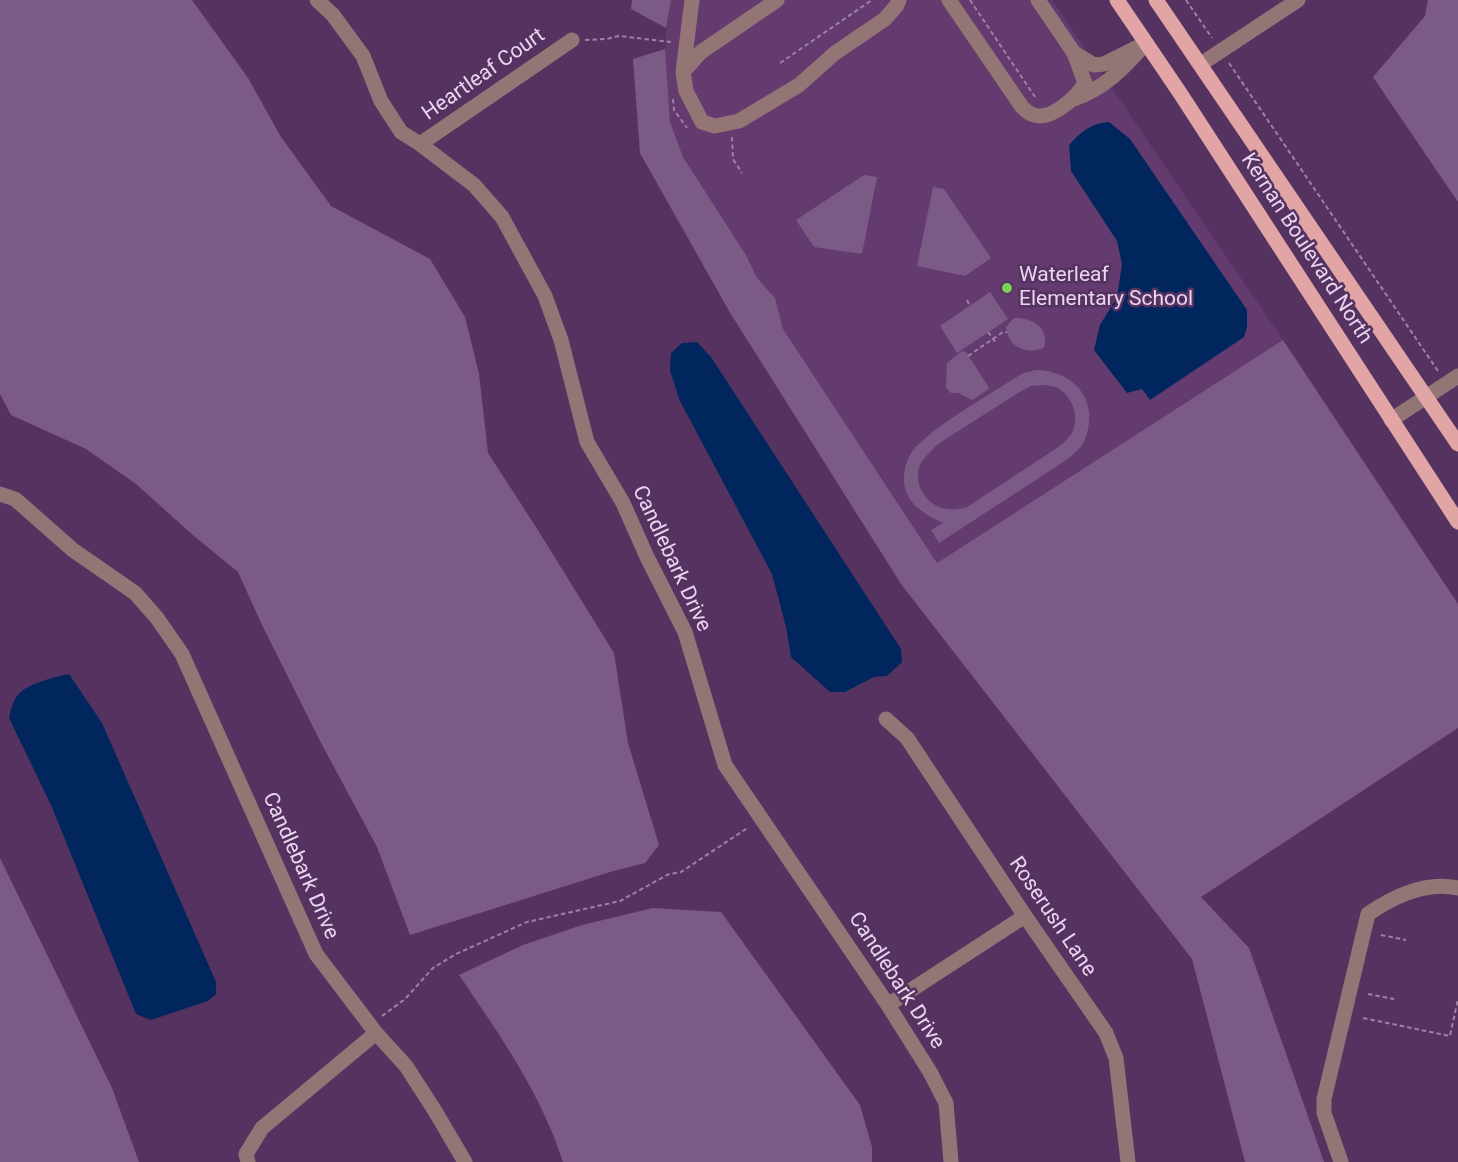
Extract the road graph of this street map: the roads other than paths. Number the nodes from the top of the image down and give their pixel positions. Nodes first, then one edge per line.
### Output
1 (317, 0) edge
2 (692, 0) edge
3 (777, 0) edge
4 (898, 0) edge
5 (950, 0) edge
6 (1038, 0) edge
7 (1117, 0) edge
8 (1156, 0) edge
9 (1298, 0) edge
10 (572, 40) dead end
11 (1146, 43) junction
12 (1074, 53) junction
13 (1201, 64) junction
14 (683, 72) junction
15 (1071, 100) junction
16 (420, 144) junction
17 (1452, 380) edge
18 (1427, 397) junction
19 (1391, 420) junction
20 (1458, 444) edge
21 (0, 494) edge
22 (1458, 522) edge
23 (886, 719) dead end
24 (1458, 888) edge
25 (1025, 916) junction
26 (888, 1005) junction
27 (376, 1033) junction
28 (248, 1162) edge
29 (465, 1162) edge
30 (951, 1162) edge
31 (1128, 1162) edge
32 (1341, 1162) edge

1 - 16 street, Candlebark Drive
2 - 14 street
3 - 14 street
4 - 14 street
5 - 15 street
6 - 12 street
7 - 11 main road, Kernan Boulevard North
8 - 13 main road, Kernan Boulevard North
9 - 13 street
10 - 16 street, Heartleaf Court
11 - 12 street
11 - 15 street
11 - 19 main road, Kernan Boulevard North
12 - 15 street
13 - 18 main road, Kernan Boulevard North
16 - 26 street, Candlebark Drive
17 - 18 street
18 - 19 street
18 - 20 main road, Kernan Boulevard North
19 - 22 main road, Kernan Boulevard North
21 - 27 street, Candlebark Drive
23 - 25 street, Roserush Lane
24 - 32 street
25 - 26 street
25 - 31 street, Roserush Lane
26 - 30 street, Candlebark Drive
27 - 28 street
27 - 29 street, Candlebark Drive

